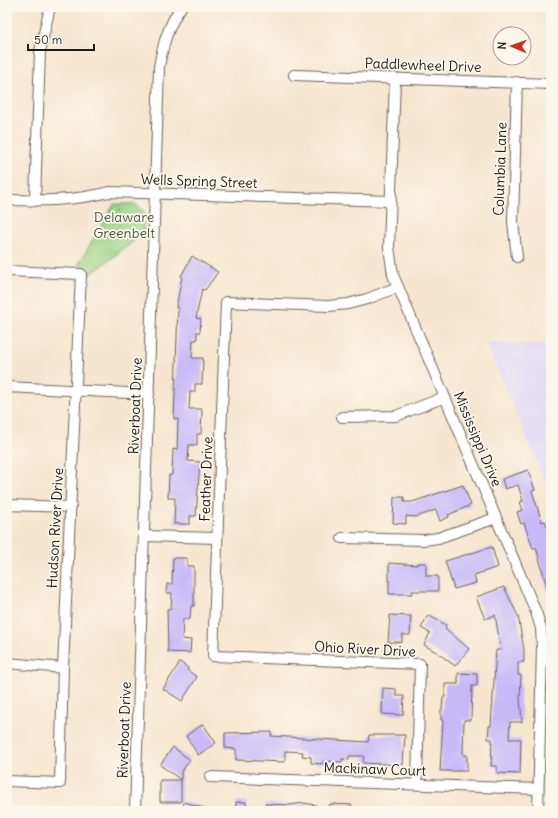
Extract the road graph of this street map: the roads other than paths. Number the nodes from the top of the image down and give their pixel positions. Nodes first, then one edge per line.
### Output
1 (50, 7) edge
2 (181, 7) edge
3 (294, 75) dead end
4 (395, 78) junction
5 (517, 82) junction
6 (551, 84) edge
7 (156, 193) junction
8 (7, 200) edge
9 (35, 201) junction
10 (391, 201) junction
11 (517, 257) dead end
12 (7, 271) edge
13 (398, 287) junction
14 (7, 387) edge
15 (75, 390) junction
16 (149, 394) junction
17 (445, 397) junction
18 (342, 417) dead end
19 (7, 505) edge
20 (70, 507) junction
21 (496, 518) junction
22 (144, 536) junction
23 (218, 538) junction
24 (342, 538) dead end
25 (213, 656) joint
26 (7, 664) edge
27 (63, 668) junction
28 (210, 777) dead end
29 (7, 781) edge
30 (417, 784) junction
31 (538, 789) junction
32 (135, 811) edge
33 (538, 811) edge

1 - 9 street
2 - 7 street, Riverboat Drive
3 - 4 street, Paddlewheel Drive
4 - 5 street, Paddlewheel Drive
4 - 10 street, Mississippi Drive
5 - 6 street, Paddlewheel Drive
5 - 11 street, Columbia Lane
7 - 9 street, Wells Spring Street
7 - 10 street, Wells Spring Street
7 - 16 street, Riverboat Drive
8 - 9 street, Wells Spring Street
10 - 13 street, Mississippi Drive
12 - 15 street, Hudson River Drive
13 - 17 street, Mississippi Drive
13 - 23 street, Feather Drive
14 - 15 street
15 - 16 street
15 - 20 street, Hudson River Drive
16 - 22 street, Riverboat Drive
17 - 18 street
17 - 21 street, Mississippi Drive
19 - 20 street
20 - 27 street, Hudson River Drive
21 - 24 street
21 - 31 street, Mississippi Drive
22 - 23 street
22 - 32 street, Riverboat Drive
23 - 25 street, Feather Drive
25 - 30 street, Ohio River Drive
26 - 27 street
27 - 29 street, Hudson River Drive
28 - 30 street, Mackinaw Court
30 - 31 street, Mackinaw Court
31 - 33 street, Mississippi Drive

